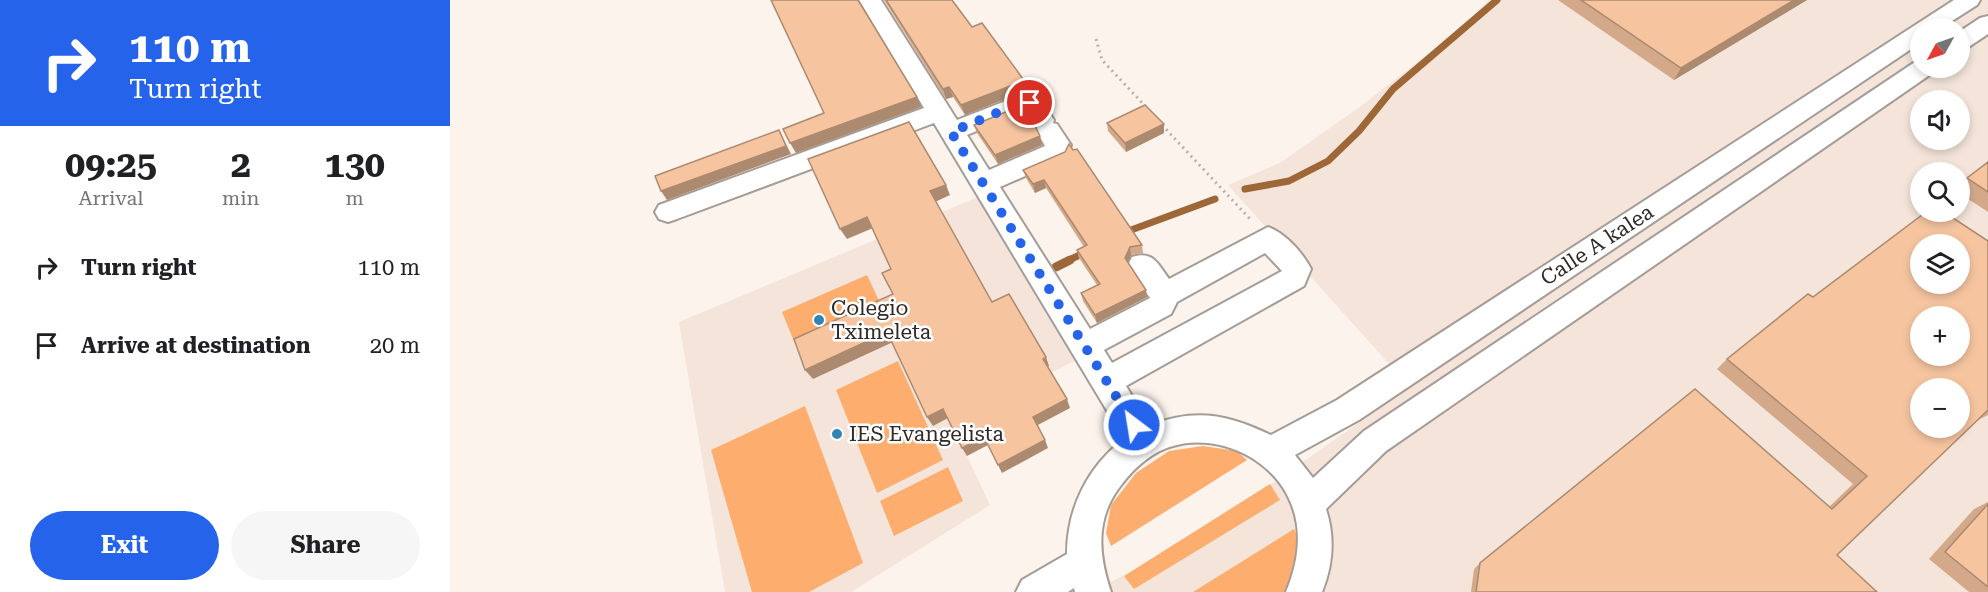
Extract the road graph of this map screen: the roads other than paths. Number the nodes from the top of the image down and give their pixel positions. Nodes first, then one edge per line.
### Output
1 (870, 0) edge
2 (1969, 0) edge
3 (1941, 18) edge
4 (1988, 23) edge
5 (1970, 35) edge
6 (1910, 39) edge
7 (1910, 77) edge
8 (945, 122) junction
9 (984, 183) junction
10 (668, 212) dead end
11 (1142, 265) dead end
12 (1164, 295) junction
13 (1085, 346) junction
14 (1107, 381) junction
15 (1144, 444) junction
16 (1270, 451) junction
17 (1309, 503) junction
18 (1089, 578) edge
19 (1309, 587) edge
20 (1034, 592) edge

1 - 8 street
2 - 3 street
4 - 5 street
6 - 16 street, Calle A kalea
7 - 17 street, Calle A kalea
8 - 9 street
8 - 9 street
8 - 10 street
9 - 13 street
11 - 12 street
12 - 13 street
12 - 14 street
13 - 14 street
14 - 15 street
15 - 16 street
15 - 18 street
16 - 17 street
17 - 19 street
18 - 20 street

